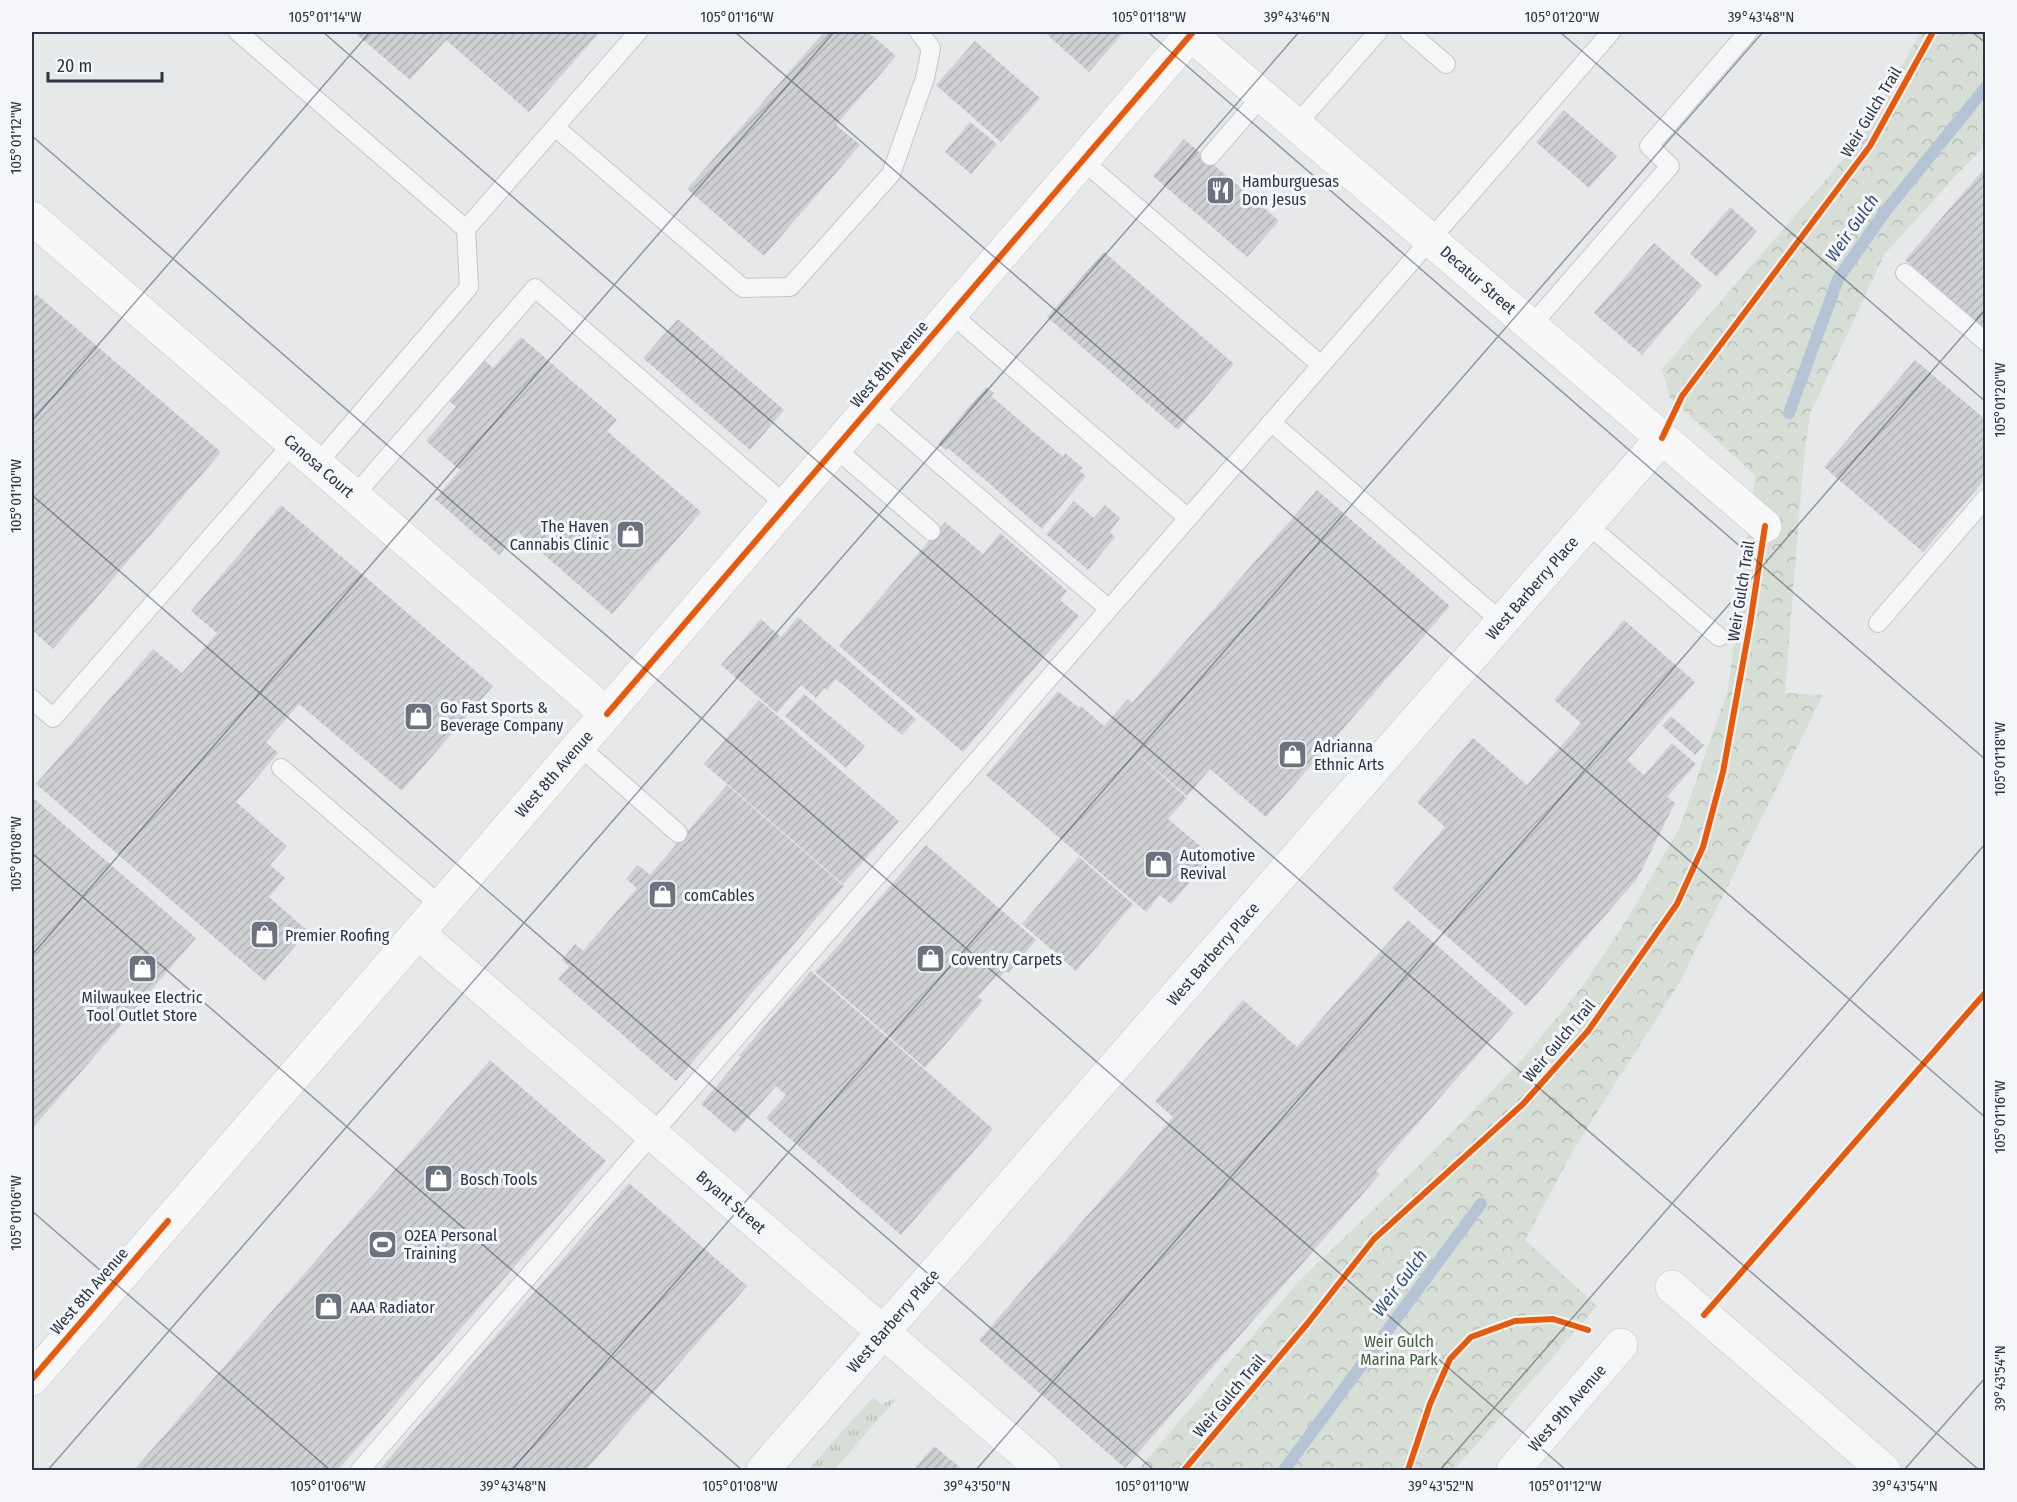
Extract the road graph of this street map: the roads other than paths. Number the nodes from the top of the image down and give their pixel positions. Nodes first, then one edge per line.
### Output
1 (238, 32) edge
2 (638, 32) edge
3 (919, 32) edge
4 (1378, 32) edge
5 (1409, 32) edge
6 (1611, 32) edge
7 (1748, 32) edge
8 (1192, 33) edge
9 (1446, 64) dead end
10 (1263, 96) junction
11 (1296, 125) junction
12 (555, 128) junction
13 (1210, 156) dead end
14 (1082, 160) junction
15 (32, 218) edge
16 (466, 229) junction
17 (1430, 239) junction
18 (1905, 273) dead end
19 (950, 313) junction
20 (1531, 326) junction
21 (1986, 342) edge
22 (1321, 365) junction
23 (871, 405) junction
24 (1271, 422) junction
25 (1662, 438) junction
26 (293, 443) junction
27 (835, 448) junction
28 (317, 464) junction
29 (354, 496) junction
30 (1986, 498) edge
31 (786, 505) junction
32 (1188, 518) junction
33 (1587, 524) junction
34 (1765, 526) dead end
35 (931, 531) dead end
36 (1109, 609) junction
37 (1502, 622) junction
38 (1878, 623) dead end
39 (1719, 637) dead end
40 (32, 699) edge
41 (607, 714) junction
42 (579, 746) junction
43 (281, 768) dead end
44 (678, 833) dead end
45 (441, 906) junction
46 (418, 933) junction
47 (652, 1134) junction
48 (1672, 1287) dead end
49 (883, 1333) junction
50 (1621, 1345) dead end
51 (32, 1378) edge
52 (771, 1468) edge
53 (360, 1470) edge
54 (1044, 1470) edge
55 (1513, 1470) edge
56 (1884, 1470) edge

1 - 16 lane
2 - 12 lane
3 - 12 lane
4 - 11 lane
5 - 9 lane
6 - 17 lane
7 - 20 lane
8 - 10 main road, Decatur Street
8 - 14 main road, West 8th Avenue
10 - 11 main road, Decatur Street
10 - 13 lane
11 - 17 main road, Decatur Street
12 - 16 lane
14 - 19 main road, West 8th Avenue
14 - 22 lane
15 - 26 main road, Canosa Court
16 - 28 lane
17 - 20 main road, Decatur Street
17 - 22 lane
18 - 21 lane
19 - 23 main road, West 8th Avenue
19 - 32 lane
20 - 25 main road, Decatur Street
22 - 24 lane
23 - 27 main road, West 8th Avenue
23 - 36 lane
24 - 32 lane
24 - 37 lane
25 - 33 street, West Barberry Place
25 - 34 main road, Decatur Street
26 - 28 main road, Canosa Court
26 - 40 lane
27 - 31 main road, West 8th Avenue
27 - 35 lane
28 - 29 main road, Canosa Court
29 - 31 lane
29 - 41 main road, Canosa Court
30 - 38 lane
31 - 41 main road, West 8th Avenue
32 - 36 lane
33 - 37 street, West Barberry Place
33 - 39 lane
36 - 47 lane
37 - 49 street, West Barberry Place
41 - 42 main road, West 8th Avenue
42 - 44 lane
42 - 45 main road, West 8th Avenue
43 - 45 lane
45 - 46 main road, West 8th Avenue
46 - 47 street, Bryant Street
46 - 51 main road, West 8th Avenue
47 - 49 street, Bryant Street
47 - 53 lane
48 - 56 street
49 - 52 street, West Barberry Place
49 - 54 street, Bryant Street
50 - 55 street, West 9th Avenue

